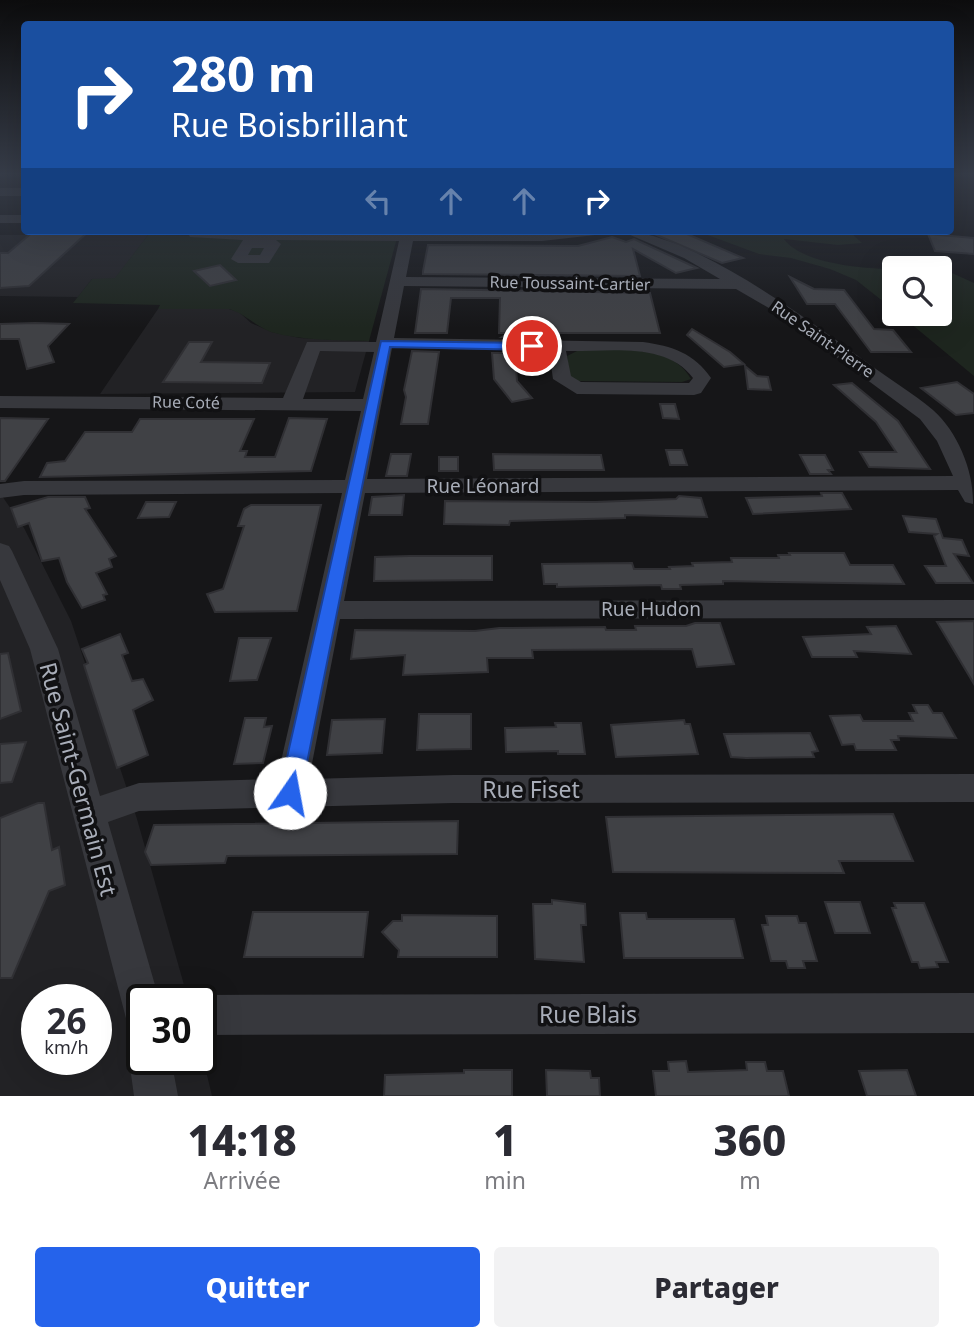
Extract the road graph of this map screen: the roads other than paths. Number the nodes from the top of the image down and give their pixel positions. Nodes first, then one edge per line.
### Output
1 (210, 235) edge
2 (560, 235) edge
3 (638, 235) edge
4 (407, 237) junction
5 (398, 281) junction
6 (741, 284) junction
7 (384, 345) junction
8 (557, 347) junction
9 (0, 402) edge
10 (290, 404) junction
11 (372, 405) junction
12 (355, 486) junction
13 (970, 490) edge
14 (0, 491) edge
15 (0, 551) edge
16 (12, 608) edge
17 (974, 609) edge
18 (329, 610) junction
19 (974, 788) edge
20 (290, 793) junction
21 (90, 814) junction
22 (135, 984) edge
23 (974, 1013) edge
24 (217, 1016) edge
25 (153, 1075) edge
26 (156, 1096) edge

1 - 4 street
2 - 4 street
3 - 6 street, Rue Saint-Pierre
4 - 5 street
5 - 6 street, Rue Toussaint-Cartier
5 - 7 street
6 - 13 street, Rue Saint-Pierre
7 - 8 street
7 - 10 street
7 - 11 street
8 - 8 street
9 - 10 street, Rue Coté
10 - 11 street, Rue Coté
11 - 12 street
12 - 13 street, Rue Léonard
12 - 14 street, Rue Léonard
12 - 18 street
15 - 16 street, Rue Saint-Germain Est
16 - 21 street, Rue Saint-Germain Est
17 - 18 street, Rue Hudon
18 - 20 street
19 - 20 street, Rue Fiset
20 - 21 street, Rue Fiset
21 - 22 street, Rue Saint-Germain Est
23 - 24 street, Rue Blais
25 - 26 street

